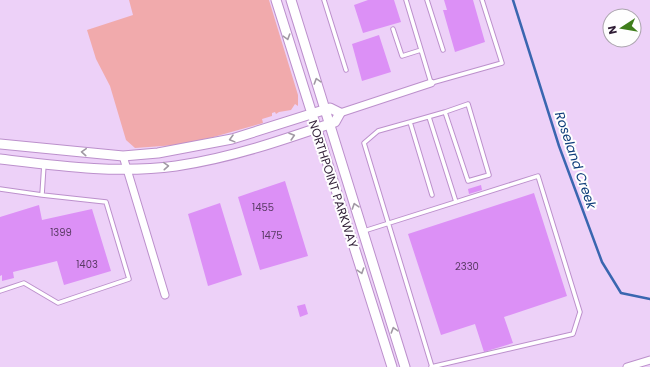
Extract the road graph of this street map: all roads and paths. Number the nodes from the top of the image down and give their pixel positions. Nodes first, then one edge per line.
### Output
1 (276, 0) edge
2 (291, 0) edge
3 (324, 0) edge
4 (406, 0) edge
5 (427, 0) edge
6 (482, 0) edge
7 (393, 29) dead end
8 (420, 50) junction
9 (444, 50) dead end
10 (346, 70) dead end
11 (431, 83) junction
12 (325, 109) junction
13 (445, 112) junction
14 (340, 113) junction
15 (311, 114) junction
16 (429, 117) junction
17 (410, 122) junction
18 (330, 124) junction
19 (316, 129) junction
20 (0, 144) edge
21 (123, 156) junction
22 (0, 159) edge
23 (44, 164) junction
24 (127, 169) junction
25 (0, 189) edge
26 (42, 195) junction
27 (432, 195) dead end
28 (456, 202) junction
29 (388, 224) junction
30 (363, 232) junction
31 (0, 291) edge
32 (164, 295) dead end
33 (648, 363) edge
34 (392, 367) edge
35 (405, 367) edge
36 (431, 367) edge
37 (627, 367) edge

1 -> 15 street, NORTHPOINT PARKWAY
12 -> 2 street, NORTHPOINT PARKWAY
3 - 10 lane
4 - 8 lane
5 - 9 lane
6 - 11 lane
7 - 8 lane
8 - 11 lane
11 - 14 street
12 - 14 street
12 - 15 street
12 - 18 street, NORTHPOINT PARKWAY
13 - 13 lane
13 - 16 lane
14 - 18 street
15 - 19 street, NORTHPOINT PARKWAY
15 -> 21 street
16 - 17 lane
16 - 28 lane
17 - 27 lane
17 - 29 lane
18 - 19 street
30 -> 18 street, NORTHPOINT PARKWAY
24 -> 19 street
19 -> 34 street, NORTHPOINT PARKWAY
21 -> 20 street
21 - 24 street
22 - 23 street
23 - 24 street
23 - 26 lane
24 - 32 street
25 - 26 lane
26 - 31 lane
28 - 29 lane
28 - 36 lane
29 - 30 lane
29 - 36 lane
35 -> 30 street, NORTHPOINT PARKWAY
33 - 37 street

